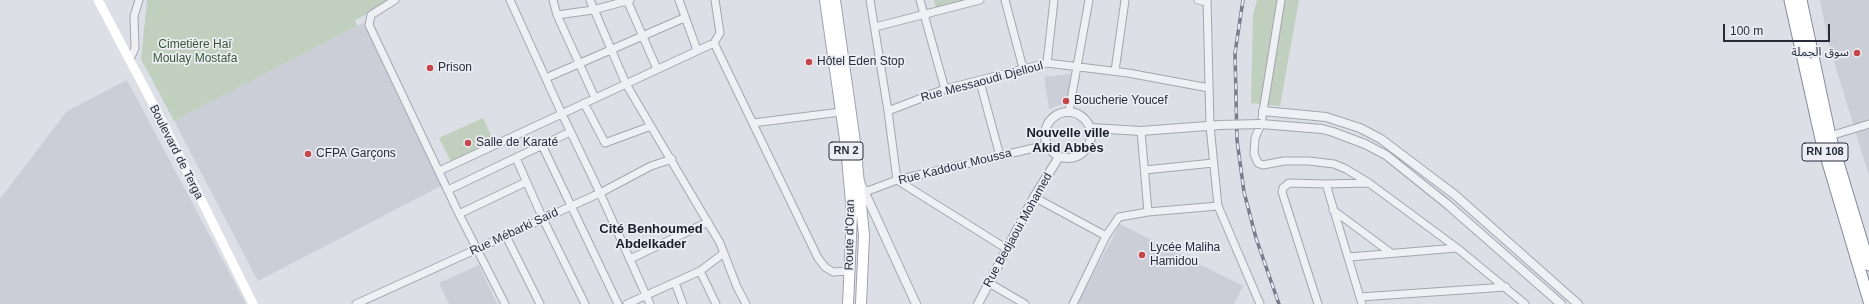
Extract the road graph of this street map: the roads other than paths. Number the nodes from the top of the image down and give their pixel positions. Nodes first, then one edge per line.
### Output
1 (98, 0) edge
2 (139, 0) edge
3 (395, 0) edge
4 (510, 0) edge
5 (553, 0) edge
6 (590, 0) edge
7 (628, 0) edge
8 (679, 0) edge
9 (715, 0) edge
10 (825, 0) edge
11 (835, 0) edge
12 (870, 0) edge
13 (920, 0) edge
14 (980, 0) edge
15 (1005, 0) edge
16 (1054, 0) edge
17 (1089, 0) edge
18 (1125, 0) edge
19 (1198, 0) edge
20 (1280, 0) edge
21 (1790, 0) edge
22 (1801, 0) edge
23 (1207, 1) edge
24 (593, 10) junction
25 (557, 15) junction
26 (924, 15) junction
27 (684, 18) junction
28 (874, 27) junction
29 (642, 36) junction
30 (714, 43) junction
31 (612, 50) junction
32 (696, 50) junction
33 (130, 59) junction
34 (1047, 63) junction
35 (579, 64) junction
36 (1077, 66) junction
37 (1023, 68) junction
38 (657, 69) junction
39 (1115, 72) junction
40 (546, 78) junction
41 (980, 82) junction
42 (626, 84) junction
43 (1209, 88) junction
44 (945, 89) junction
45 (595, 98) junction
46 (584, 103) junction
47 (888, 111) junction
48 (1069, 111) junction
49 (1263, 111) junction
50 (841, 112) junction
51 (562, 114) junction
52 (753, 123) junction
53 (1261, 124) junction
54 (1869, 124) edge
55 (651, 126) junction
56 (1210, 126) junction
57 (1091, 128) junction
58 (1141, 131) junction
59 (570, 132) junction
60 (1830, 136) junction
61 (1377, 137) junction
62 (542, 145) junction
63 (1047, 145) junction
64 (1371, 147) junction
65 (1000, 156) junction
66 (1059, 157) junction
67 (516, 158) junction
68 (672, 159) junction
69 (1213, 163) junction
70 (1145, 170) junction
71 (439, 172) junction
72 (858, 176) junction
73 (897, 180) junction
74 (526, 182) junction
75 (1369, 183) junction
76 (1326, 184) junction
77 (448, 190) junction
78 (865, 192) junction
79 (600, 193) junction
80 (1034, 197) junction
81 (572, 206) junction
82 (1218, 206) junction
83 (1333, 210) junction
84 (1148, 212) junction
85 (459, 214) junction
86 (543, 219) junction
87 (708, 222) junction
88 (506, 236) junction
89 (1106, 236) junction
90 (1457, 248) junction
91 (1007, 249) junction
92 (477, 250) junction
93 (724, 253) junction
94 (1391, 253) junction
95 (1349, 257) junction
96 (630, 258) junction
97 (1869, 265) edge
98 (700, 271) junction
99 (849, 271) junction
100 (675, 283) junction
101 (989, 283) junction
102 (1506, 287) junction
103 (646, 296) junction
104 (1361, 301) edge
105 (1869, 301) edge
106 (254, 304) edge
107 (356, 304) edge
108 (505, 304) edge
109 (540, 304) edge
110 (585, 304) edge
111 (618, 304) edge
112 (627, 304) edge
113 (650, 304) edge
114 (683, 304) edge
115 (716, 304) edge
116 (746, 304) edge
117 (848, 304) edge
118 (861, 304) edge
119 (916, 304) edge
120 (978, 304) edge
121 (1025, 304) edge
122 (1074, 304) edge
123 (1260, 304) edge
124 (1318, 304) edge
125 (1525, 304) edge
126 (1561, 304) edge
127 (1578, 304) edge

1 - 33 main road, Boulevard de Terga
2 - 33 street
3 - 71 street
4 - 40 street
5 - 25 street
6 - 24 street
7 - 24 street
7 - 29 street
8 - 27 street
9 - 30 street
10 - 50 main road, Route d'Oran / RN 2
11 - 72 main road, Route d'Oran / RN 2
12 - 28 street
13 - 26 street
14 - 26 street
15 - 37 street
16 - 34 street
17 - 36 street
18 - 39 street
19 - 23 street
20 - 49 street
21 - 105 highway, RN 108
22 - 60 highway, RN 108
23 - 43 street
24 - 25 street
24 - 31 street
25 - 35 street
26 - 28 street
26 - 44 street
27 - 29 street
27 - 32 street
28 - 47 street
29 - 31 street
29 - 38 street
30 - 32 street
30 - 52 street
31 - 35 street
31 - 42 street
32 - 38 street
33 - 106 main road, Boulevard de Terga
34 - 36 street, Rue Messaoudi Djelloul
34 - 37 street, Rue Messaoudi Djelloul
35 - 40 street
35 - 45 street
36 - 39 street, Rue Messaoudi Djelloul
36 - 48 street
37 - 41 street, Rue Messaoudi Djelloul
38 - 42 street
39 - 43 street, Rue Messaoudi Djelloul
40 - 51 street
41 - 44 street, Rue Messaoudi Djelloul
41 - 65 street
42 - 45 street
42 - 55 street
43 - 56 street
44 - 47 street, Rue Messaoudi Djelloul
45 - 46 street
46 - 51 street
46 - 55 street
47 - 73 street
48 - 57 street
48 - 63 street
49 - 53 street
49 - 61 street
50 - 52 street
50 - 99 main road, Route d'Oran / RN 2
51 - 59 street
51 - 71 street
52 - 99 street
53 - 56 street, bridge
53 - 64 street
53 - 75 street
54 - 60 street
55 - 68 street
56 - 58 street
56 - 69 street
57 - 58 street
57 - 66 street
58 - 70 street
59 - 62 street
59 - 79 street
60 - 97 highway, RN 108
61 - 64 street
61 - 127 street
62 - 67 street
62 - 81 street
63 - 65 street, Rue Kaddour Moussa
63 - 66 street
64 - 126 street
65 - 73 street, Rue Kaddour Moussa
66 - 80 street, Rue Bedjaoui Mohamed
67 - 74 street
67 - 77 street
68 - 79 street, Rue Mébarki Saïd
68 - 87 street
69 - 70 street
69 - 82 street
70 - 84 street
71 - 77 street
72 - 78 street
72 - 118 main road, Route d'Oran / RN 2
73 - 78 street, Rue Kaddour Moussa
73 - 91 street
74 - 85 street
74 - 86 street
75 - 76 street
75 - 90 street
76 - 83 street
76 - 124 street
77 - 85 street
78 - 119 street
79 - 81 street, Rue Mébarki Saïd
79 - 96 street
80 - 89 street
80 - 91 street, Rue Bedjaoui Mohamed
81 - 86 street, Rue Mébarki Saïd
81 - 111 street
82 - 84 street
82 - 123 street
83 - 94 street
83 - 95 street
84 - 89 street
85 - 92 street
86 - 88 street, Rue Mébarki Saïd
86 - 110 street
87 - 93 street
87 - 96 street
88 - 92 street, Rue Mébarki Saïd
88 - 109 street
89 - 122 street
90 - 94 street
90 - 102 street
91 - 101 street, Rue Bedjaoui Mohamed
92 - 107 street, Rue Mébarki Saïd
92 - 108 street
93 - 98 street
93 - 116 street
94 - 95 street
95 - 104 street
96 - 103 street
98 - 100 street
98 - 115 street
99 - 117 main road, Route d'Oran / RN 2
100 - 103 street
100 - 114 street
101 - 120 street, Rue Bedjaoui Mohamed
101 - 121 street
102 - 104 street
102 - 125 street
103 - 112 street
103 - 113 street

